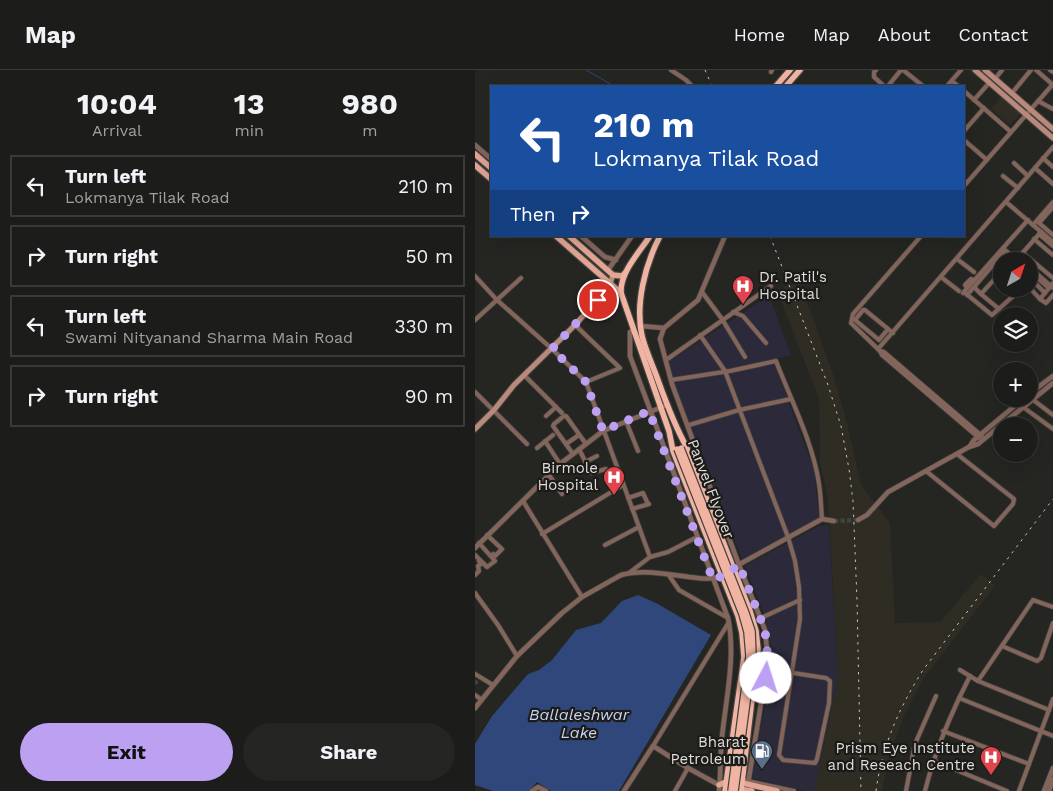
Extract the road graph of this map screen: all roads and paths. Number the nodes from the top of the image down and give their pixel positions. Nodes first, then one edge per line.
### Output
1 (790, 70) edge
2 (800, 70) edge
3 (876, 70) edge
4 (894, 70) edge
5 (961, 70) edge
6 (975, 70) edge
7 (985, 70) edge
8 (1003, 70) edge
9 (1031, 70) edge
10 (1036, 70) edge
11 (674, 71) edge
12 (901, 71) edge
13 (1053, 78) edge
14 (995, 79) junction
15 (951, 81) junction
16 (989, 82) junction
17 (1052, 83) edge
18 (691, 85) edge
19 (777, 85) edge
20 (787, 85) edge
21 (883, 85) edge
22 (889, 85) edge
23 (922, 85) edge
24 (948, 85) edge
25 (957, 85) edge
26 (965, 92) edge
27 (1011, 93) junction
28 (974, 100) junction
29 (1038, 101) junction
30 (983, 108) junction
31 (1053, 108) edge
32 (1030, 110) junction
33 (1026, 114) junction
34 (1053, 129) edge
35 (965, 130) edge
36 (1011, 132) junction
37 (1053, 138) edge
38 (965, 141) edge
39 (475, 145) edge
40 (1053, 147) edge
41 (475, 154) edge
42 (490, 158) edge
43 (1043, 158) junction
44 (987, 160) junction
45 (1014, 163) dead end
46 (475, 165) edge
47 (490, 167) edge
48 (1053, 167) edge
49 (1035, 168) junction
50 (1003, 176) dead end
51 (1028, 176) junction
52 (490, 178) edge
53 (1053, 184) edge
54 (965, 185) edge
55 (1017, 188) junction
56 (1006, 202) junction
57 (1053, 202) edge
58 (1051, 207) edge
59 (1046, 213) junction
60 (1028, 220) junction
61 (1033, 225) junction
62 (1053, 226) edge
63 (1049, 231) junction
64 (1040, 233) junction
65 (1053, 235) edge
66 (558, 237) edge
67 (570, 237) edge
68 (582, 237) edge
69 (632, 237) edge
70 (649, 237) edge
71 (660, 237) edge
72 (725, 237) edge
73 (920, 237) edge
74 (1034, 240) junction
75 (1053, 242) edge
76 (1053, 246) edge
77 (1004, 251) junction
78 (1024, 252) edge
79 (1053, 255) edge
80 (957, 258) junction
81 (616, 260) junction
82 (1038, 266) edge
83 (611, 272) junction
84 (974, 272) dead end
85 (625, 273) junction
86 (1038, 275) edge
87 (475, 276) edge
88 (941, 277) junction
89 (521, 278) dead end
90 (1053, 278) edge
91 (1038, 280) edge
92 (993, 281) edge
93 (611, 284) junction
94 (771, 286) dead end
95 (1038, 286) edge
96 (1051, 286) edge
97 (974, 287) junction
98 (702, 292) junction
99 (964, 292) junction
100 (621, 293) junction
101 (1045, 293) junction
102 (981, 294) junction
103 (1053, 295) edge
104 (1011, 298) edge
105 (1040, 298) joint
106 (497, 300) junction
107 (920, 301) junction
108 (925, 305) dead end
109 (997, 307) edge
110 (1001, 307) edge
111 (862, 308) junction
112 (733, 312) junction
113 (993, 313) edge
114 (722, 319) junction
115 (475, 320) edge
116 (575, 325) junction
117 (641, 326) junction
118 (664, 328) junction
119 (888, 329) junction
120 (633, 331) junction
121 (893, 333) junction
122 (700, 335) junction
123 (766, 343) dead end
124 (552, 349) junction
125 (879, 350) junction
126 (745, 357) dead end
127 (666, 360) junction
128 (725, 371) junction
129 (525, 376) junction
130 (1053, 376) edge
131 (671, 380) junction
132 (586, 382) junction
133 (1053, 383) edge
134 (475, 392) edge
135 (1038, 392) edge
136 (1038, 394) edge
137 (791, 399) junction
138 (1038, 403) edge
139 (667, 405) junction
140 (556, 407) junction
141 (1014, 407) edge
142 (661, 408) junction
143 (1025, 408) joint
144 (495, 410) junction
145 (739, 410) junction
146 (649, 411) junction
147 (562, 413) dead end
148 (1053, 415) edge
149 (546, 416) dead end
150 (626, 421) junction
151 (689, 424) junction
152 (676, 428) junction
153 (475, 429) edge
154 (1053, 430) edge
155 (603, 431) junction
156 (669, 431) junction
157 (553, 434) dead end
158 (579, 435) junction
159 (981, 438) junction
160 (545, 442) junction
161 (527, 444) dead end
162 (566, 444) junction
163 (586, 444) junction
164 (537, 448) dead end
165 (679, 448) junction
166 (579, 449) junction
167 (638, 451) dead end
168 (573, 454) junction
169 (957, 454) junction
170 (597, 456) dead end
171 (585, 462) junction
172 (560, 464) junction
173 (605, 469) dead end
174 (924, 473) junction
175 (549, 475) junction
176 (623, 484) junction
177 (562, 494) dead end
178 (630, 497) junction
179 (523, 501) junction
180 (634, 508) junction
181 (822, 519) junction
182 (858, 520) tunnel mouth
183 (834, 521) tunnel mouth
184 (639, 527) junction
185 (542, 534) junction
186 (487, 535) junction
187 (697, 537) junction
188 (789, 537) junction
189 (480, 542) junction
190 (605, 545) dead end
191 (475, 548) edge
192 (475, 556) edge
193 (650, 557) junction
194 (739, 565) junction
195 (733, 568) junction
196 (628, 573) junction
197 (668, 574) junction
198 (475, 575) edge
199 (722, 576) junction
200 (713, 580) junction
201 (475, 593) edge
202 (582, 597) junction
203 (800, 600) junction
204 (1053, 608) edge
205 (761, 618) junction
206 (728, 620) junction
207 (1053, 622) edge
208 (1002, 646) junction
209 (517, 656) junction
210 (767, 669) junction
211 (960, 670) dead end
212 (793, 673) junction
213 (970, 676) junction
214 (478, 677) edge
215 (978, 681) junction
216 (493, 685) junction
217 (475, 695) edge
218 (936, 696) dead end
219 (959, 698) junction
220 (1053, 699) edge
221 (482, 700) junction
222 (475, 708) edge
223 (1049, 710) junction
224 (943, 731) junction
225 (1042, 731) junction
226 (1053, 736) edge
227 (653, 746) junction
228 (932, 760) junction
229 (1029, 764) junction
230 (688, 768) junction
231 (1053, 768) edge
232 (1052, 778) edge
233 (727, 780) junction
234 (745, 787) edge
235 (724, 789) edge
236 (532, 791) edge
237 (547, 791) edge
238 (624, 791) edge
239 (675, 791) edge
240 (777, 791) edge
241 (794, 791) edge
242 (906, 791) edge
243 (925, 791) edge
244 (1007, 791) edge
245 (1019, 791) edge
246 (1045, 791) edge
247 (1049, 791) edge

1 - 19 highway
2 - 20 highway
3 - 21 street
4 - 12 street
5 - 15 street
6 - 16 main road
7 - 14 main road
8 - 14 street
9 - 27 street
10 - 17 street
11 - 18 street
12 - 22 street
12 - 23 street
13 - 17 street
14 - 27 main road
15 - 24 street
15 - 25 street
16 - 28 street
16 - 33 main road
17 - 29 street
26 - 28 street
27 - 32 main road
28 - 30 street
29 - 31 street
29 - 32 street
30 - 35 street
30 - 36 street
32 - 33 street
32 - 34 main road
33 - 36 street
33 - 37 main road
36 - 44 street
38 - 44 street
39 - 42 street
40 - 43 street
41 - 47 main road
43 - 48 street
43 - 49 street
44 - 54 street
45 - 51 street
46 - 52 main road
49 - 51 street
49 - 53 street
50 - 55 street
51 - 55 street
55 - 56 street
56 - 60 street
56 - 80 street
57 - 58 street
58 - 59 street
59 - 61 street
59 - 63 street
60 - 61 street
60 - 77 street
61 - 64 street
62 - 63 street
63 - 65 street
64 - 74 street
64 - 75 street
64 - 76 street
66 - 93 main road
67 - 83 main road
68 - 81 street
69 - 81 street
70 - 85 highway
71 - 117 highway
72 - 98 street
73 - 111 street
74 - 78 street
74 - 79 street
77 - 97 street
77 - 99 street
80 - 84 street
80 - 88 street
81 - 83 street
82 - 90 street
83 - 85 main road
83 - 93 main road
85 - 100 highway
86 - 96 street
87 - 106 street
88 - 99 street
88 - 107 street
89 - 106 street
91 - 96 street
92 - 102 street
93 - 100 main road
93 - 116 main road
94 - 112 street
95 - 101 street
96 - 101 street
97 - 99 street
97 - 102 street
98 - 114 street
98 - 118 street
99 - 113 street
100 - 120 highway
101 - 105 street
102 - 109 street
103 - 105 street
104 - 110 street
106 - 115 street
106 - 124 street
107 - 108 street
107 - 121 street
111 - 119 street
111 - 119 street
111 - 125 street
112 - 114 street
112 - 123 street
114 - 122 street
114 - 126 street
116 - 124 main road
116 - 132 street
117 - 118 street
117 - 139 highway
118 - 127 street
119 - 121 street
120 - 142 highway
120 - 146 street
121 - 125 street
122 - 127 street
122 - 128 street
124 - 129 main road
124 - 132 street
125 - 159 street
127 - 131 street
128 - 131 street
128 - 137 street
128 - 145 street
129 - 140 street
129 - 144 main road
130 - 135 street
131 - 151 street
132 - 155 street
133 - 136 street
134 - 144 street
137 - 145 street
137 - 181 street
138 - 148 street
139 - 142 street
139 - 152 highway
140 - 147 street
140 - 149 street
141 - 159 street
142 - 146 street
142 - 156 highway
143 - 154 street
143 - 159 street
144 - 153 main road
144 - 161 street
145 - 151 street
145 - 188 street
146 - 150 street
146 - 187 street
150 - 155 street
150 - 167 street
151 - 194 street
152 - 165 highway, Panvel Flyover
152 - 195 highway
155 - 163 street
155 - 176 street
156 - 165 highway, Panvel Flyover
156 - 199 highway
157 - 160 street
158 - 162 street
158 - 162 street
158 - 163 street
159 - 169 street
160 - 164 street
160 - 172 street
162 - 168 street
163 - 166 street
165 - 234 highway, Panvel Flyover, bridge
165 - 235 highway, Panvel Flyover, bridge
166 - 168 street
166 - 171 street
168 - 172 street
169 - 174 street
169 - 174 street
170 - 171 street
171 - 173 street
172 - 175 street
174 - 182 street
175 - 177 street
175 - 179 street
176 - 178 street
176 - 185 street
178 - 180 street
178 - 180 street
179 - 185 street
179 - 186 street
180 - 184 street
181 - 183 street
181 - 188 street
184 - 190 street
184 - 193 street
185 - 202 street
186 - 189 street
186 - 189 street
187 - 193 street
187 - 200 street
188 - 194 street
188 - 203 street
189 - 191 street
189 - 192 street
192 - 198 street
193 - 196 street
194 - 195 street
194 - 205 street
195 - 199 street
195 - 234 highway
196 - 197 street
196 - 202 street
197 - 200 street
197 - 206 street
199 - 200 street
199 - 233 highway
200 - 206 street
201 - 209 street
202 - 209 street
203 - 205 street
203 - 212 street
204 - 208 street
205 - 210 street
206 - 227 street
206 - 235 street
207 - 208 street
208 - 215 street
209 - 216 street
210 - 212 street
210 - 234 street
211 - 213 street
212 - 212 street
213 - 215 street
213 - 219 street
214 - 216 street
215 - 223 street
216 - 221 street
217 - 221 street
218 - 242 street
219 - 224 street
219 - 225 street
220 - 223 street
221 - 222 street
223 - 225 street
224 - 228 street
224 - 229 street
225 - 226 street
225 - 229 street
227 - 230 street
227 - 238 street
228 - 243 street
228 - 244 street
229 - 245 street
230 - 235 street
230 - 239 street
231 - 232 street
232 - 246 street
232 - 247 street
233 - 234 main road
233 - 235 highway
234 - 235 main road
234 - 240 main road
234 - 241 street
236 - 237 street

